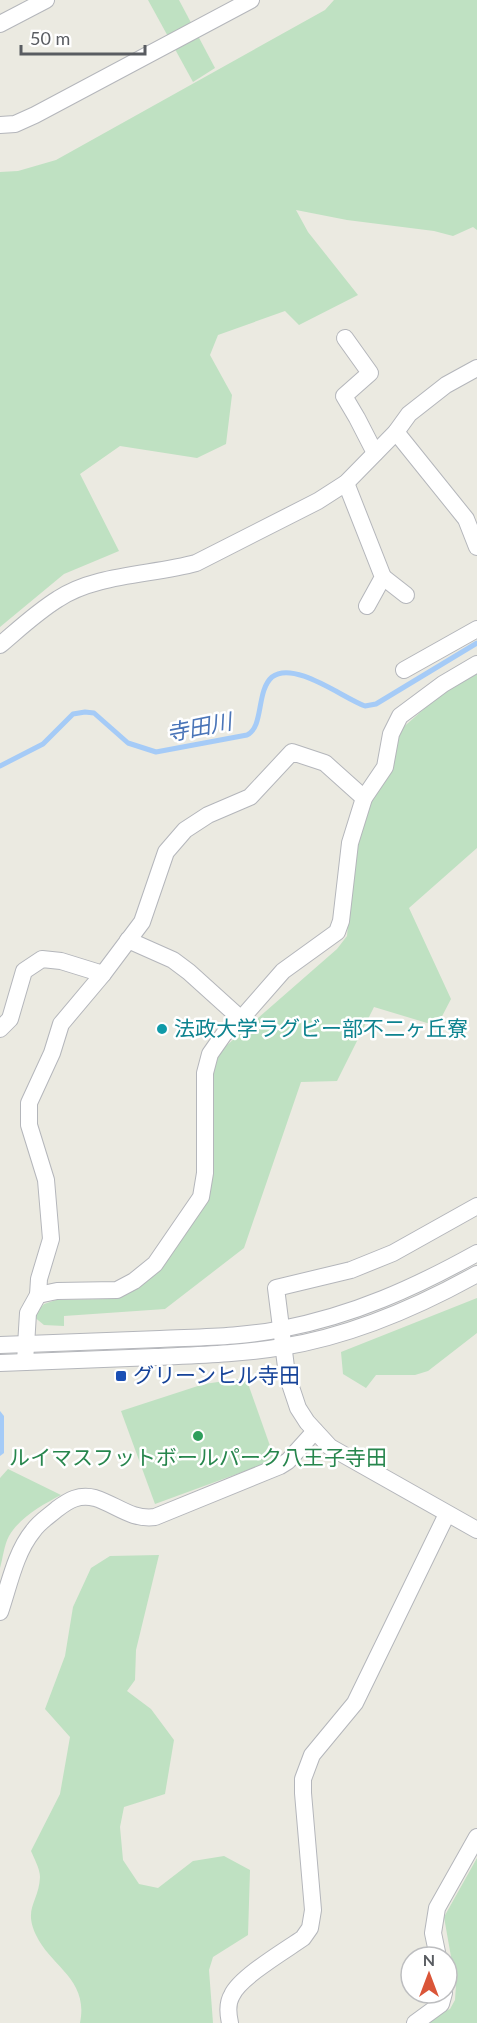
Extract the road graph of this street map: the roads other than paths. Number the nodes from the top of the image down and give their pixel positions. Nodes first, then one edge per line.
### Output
1 (46, 0) edge
2 (251, 0) edge
3 (0, 24) edge
4 (0, 125) edge
5 (345, 338) dead end
6 (477, 368) edge
7 (396, 432) junction
8 (375, 453) junction
9 (346, 483) junction
10 (477, 547) edge
11 (382, 577) junction
12 (406, 595) dead end
13 (367, 606) dead end
14 (477, 629) edge
15 (0, 645) edge
16 (477, 664) edge
17 (404, 670) dead end
18 (364, 798) junction
19 (128, 940) junction
20 (104, 974) junction
21 (241, 1020) junction
22 (0, 1029) edge
23 (477, 1206) edge
24 (477, 1253) edge
25 (477, 1274) edge
26 (38, 1295) junction
27 (280, 1329) junction
28 (24, 1344) junction
29 (0, 1345) edge
30 (283, 1347) junction
31 (25, 1362) junction
32 (0, 1363) edge
33 (315, 1431) junction
34 (447, 1514) junction
35 (477, 1530) edge
36 (0, 1612) edge
37 (477, 1837) edge
38 (436, 1945) edge
39 (440, 2005) edge
40 (230, 2023) edge
41 (415, 2023) edge

1 - 3 street
2 - 4 street
5 - 8 street
6 - 7 street
7 - 8 street
7 - 10 street
8 - 9 street
9 - 11 street
9 - 15 street
11 - 12 street
11 - 13 street
14 - 17 street
16 - 18 street
18 - 19 street
18 - 21 street
19 - 20 street
19 - 21 street
20 - 22 street
20 - 26 street
21 - 26 street
23 - 27 street
24 - 27 street
25 - 30 street
26 - 28 street
27 - 28 street
27 - 30 street
28 - 29 street
28 - 31 street
30 - 31 street
30 - 33 street
31 - 32 street
33 - 34 street
33 - 36 street
34 - 35 street
34 - 40 street
37 - 38 street
39 - 41 street

